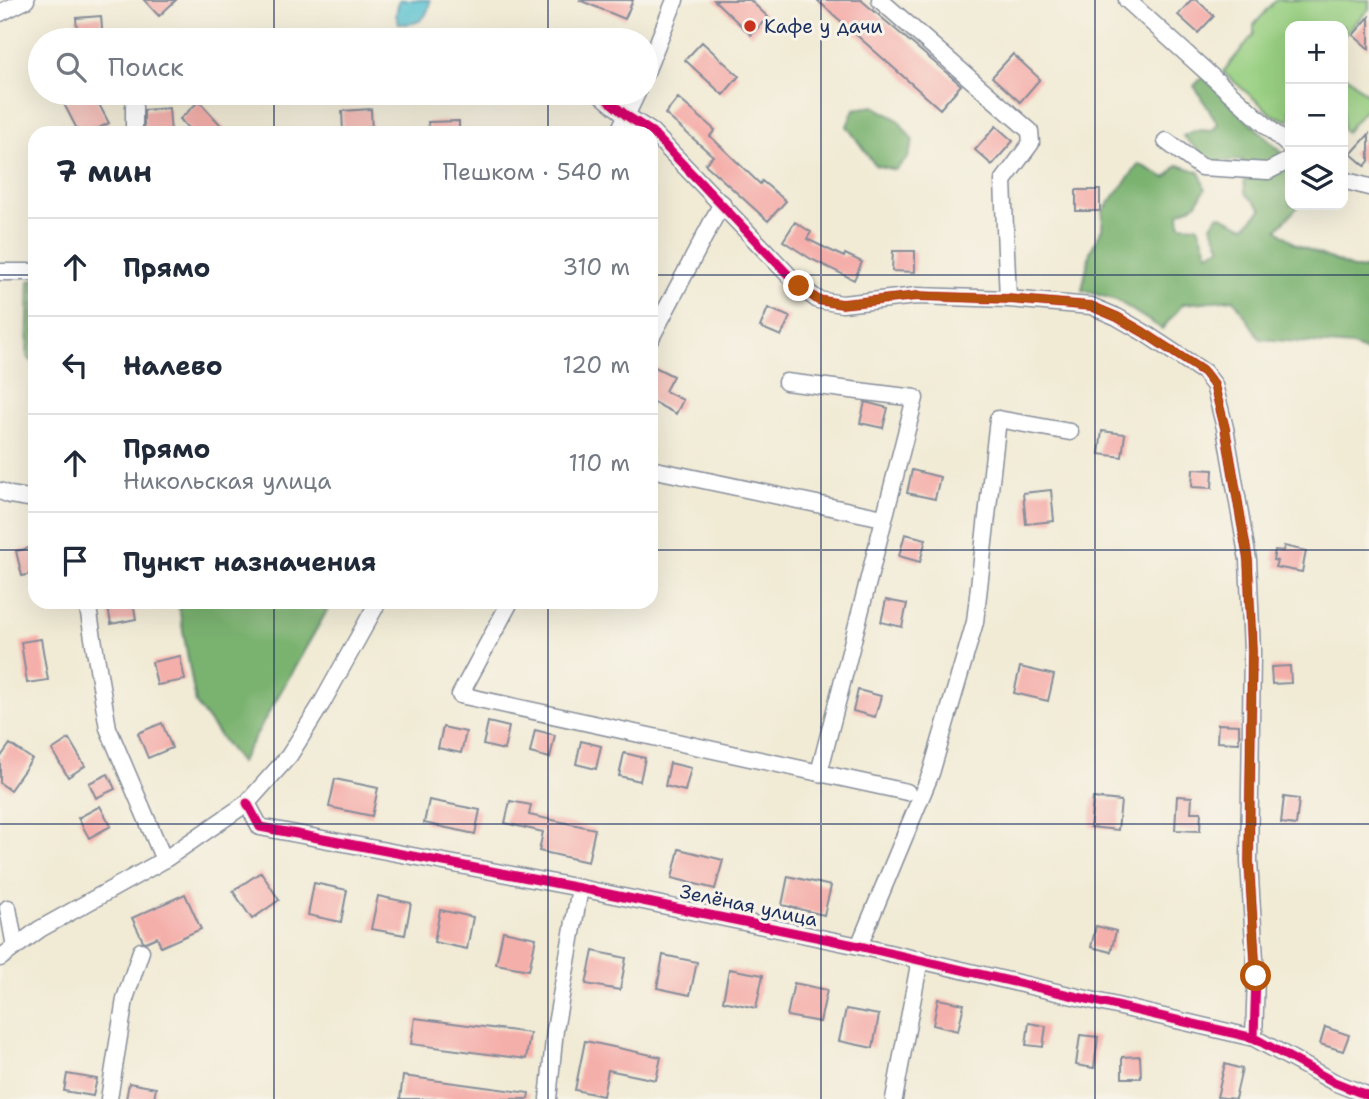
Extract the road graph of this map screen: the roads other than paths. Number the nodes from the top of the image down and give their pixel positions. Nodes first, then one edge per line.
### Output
1 (26, 0) edge
2 (675, 0) edge
3 (880, 0) edge
4 (1127, 0) edge
5 (0, 13) edge
6 (658, 42) edge
7 (614, 105) edge
8 (631, 105) edge
9 (134, 106) dead end
10 (626, 116) junction
11 (134, 126) edge
12 (621, 126) edge
13 (642, 126) edge
14 (658, 138) edge
15 (1166, 141) dead end
16 (1285, 142) edge
17 (1285, 162) edge
18 (1348, 181) edge
19 (1369, 187) edge
20 (722, 203) junction
21 (0, 272) edge
22 (28, 272) edge
23 (1008, 299) junction
24 (658, 325) edge
25 (786, 382) dead end
26 (1070, 432) dead end
27 (658, 470) edge
28 (0, 491) edge
29 (28, 498) edge
30 (883, 518) junction
31 (88, 609) edge
32 (374, 609) edge
33 (506, 609) edge
34 (819, 773) junction
35 (906, 792) dead end
36 (247, 803) junction
37 (164, 860) junction
38 (580, 888) junction
39 (6, 916) edge
40 (859, 946) junction
41 (15, 947) junction
42 (141, 951) dead end
43 (0, 958) edge
44 (920, 959) junction
45 (1254, 1038) junction
46 (1369, 1096) edge
47 (109, 1099) edge
48 (548, 1099) edge
49 (894, 1099) edge

1 - 5 street
2 - 6 street
3 - 23 street
4 - 16 street
7 - 10 street
8 - 10 street
9 - 11 street
10 - 12 street
10 - 13 street
14 - 20 street
15 - 17 street
18 - 19 street
20 - 23 street
20 - 24 street
21 - 22 street
23 - 45 street
25 - 30 street
26 - 40 street
27 - 30 street
28 - 29 street
30 - 34 street
31 - 37 street
32 - 36 street
33 - 34 street
34 - 35 street
36 - 37 street
36 - 38 street, Зелёная улица
37 - 41 street
38 - 40 street, Зелёная улица
38 - 48 street
39 - 41 street
40 - 44 street, Зелёная улица
41 - 43 street
42 - 47 street
44 - 45 street, Зелёная улица
44 - 49 street
45 - 46 street, Зелёная улица

